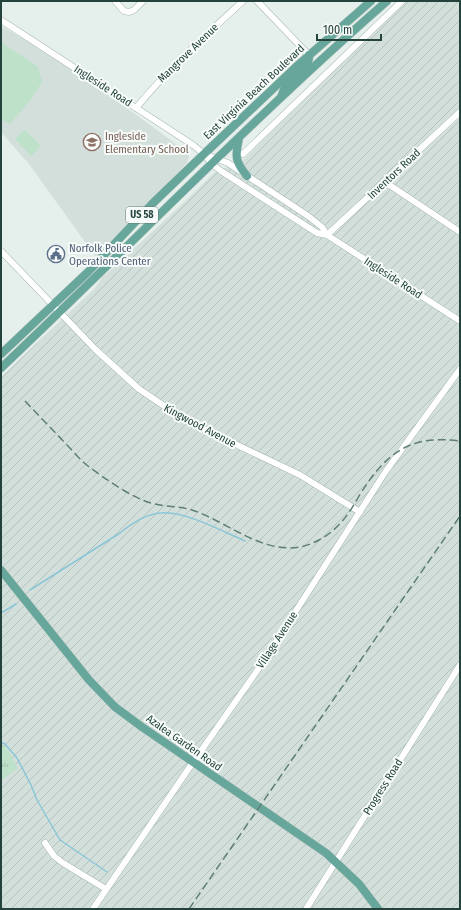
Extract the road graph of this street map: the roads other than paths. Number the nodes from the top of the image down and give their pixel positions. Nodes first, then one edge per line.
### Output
1 (114, 1) edge
2 (143, 1) edge
3 (243, 1) edge
4 (256, 1) edge
5 (372, 1) edge
6 (387, 1) edge
7 (402, 1) edge
8 (1, 20) edge
9 (309, 55) junction
10 (326, 56) junction
11 (311, 70) junction
12 (320, 79) junction
13 (280, 99) junction
14 (136, 108) junction
15 (460, 112) edge
16 (239, 138) junction
17 (204, 154) junction
18 (243, 154) dead end
19 (215, 161) junction
20 (247, 176) junction
21 (385, 182) junction
22 (460, 232) edge
23 (327, 235) junction
24 (1, 251) edge
25 (53, 305) junction
26 (60, 312) junction
27 (460, 321) edge
28 (1, 354) edge
29 (1, 368) edge
30 (460, 369) edge
31 (360, 512) junction
32 (1, 570) edge
33 (460, 665) edge
34 (193, 762) junction
35 (45, 843) dead end
36 (336, 862) junction
37 (106, 889) junction
38 (93, 909) edge
39 (306, 909) edge
40 (378, 909) edge

1 - 2 street
3 - 14 street, Mangrove Avenue
4 - 9 street
5 - 9 main road, East Virginia Beach Boulevard / US 58
6 - 10 main road, East Virginia Beach Boulevard / US 58
7 - 12 street
8 - 14 street, Ingleside Road
9 - 10 main road
9 - 13 main road
9 - 17 main road, East Virginia Beach Boulevard / US 58
10 - 11 main road, East Virginia Beach Boulevard / US 58
11 - 12 street, East Virginia Beach Boulevard
11 - 13 main road, East Virginia Beach Boulevard / US 58
12 - 18 street
13 - 16 main road, East Virginia Beach Boulevard / US 58
14 - 17 street, Ingleside Road
15 - 21 street, Inventors Road
16 - 19 main road, East Virginia Beach Boulevard / US 58
16 - 20 main road
17 - 19 street, Ingleside Road
17 - 25 main road, East Virginia Beach Boulevard / US 58
19 - 20 street, Ingleside Road
19 - 23 street, Ingleside Road
19 - 26 main road, East Virginia Beach Boulevard / US 58
20 - 23 street, Ingleside Road
21 - 22 street
21 - 23 street, Inventors Road
23 - 27 street, Ingleside Road
24 - 25 street, Kingwood Avenue
25 - 26 street, Kingwood Avenue
25 - 28 main road, East Virginia Beach Boulevard / US 58
26 - 29 main road, East Virginia Beach Boulevard / US 58
26 - 31 street, Kingwood Avenue
30 - 31 street, Village Avenue
31 - 34 street, Village Avenue
32 - 34 main road, Azalea Garden Road
33 - 36 street, Progress Road
34 - 36 main road, Azalea Garden Road
34 - 37 street, Village Avenue
35 - 37 street
36 - 39 street, Progress Road
36 - 40 main road, Azalea Garden Road
37 - 38 street, Village Avenue

